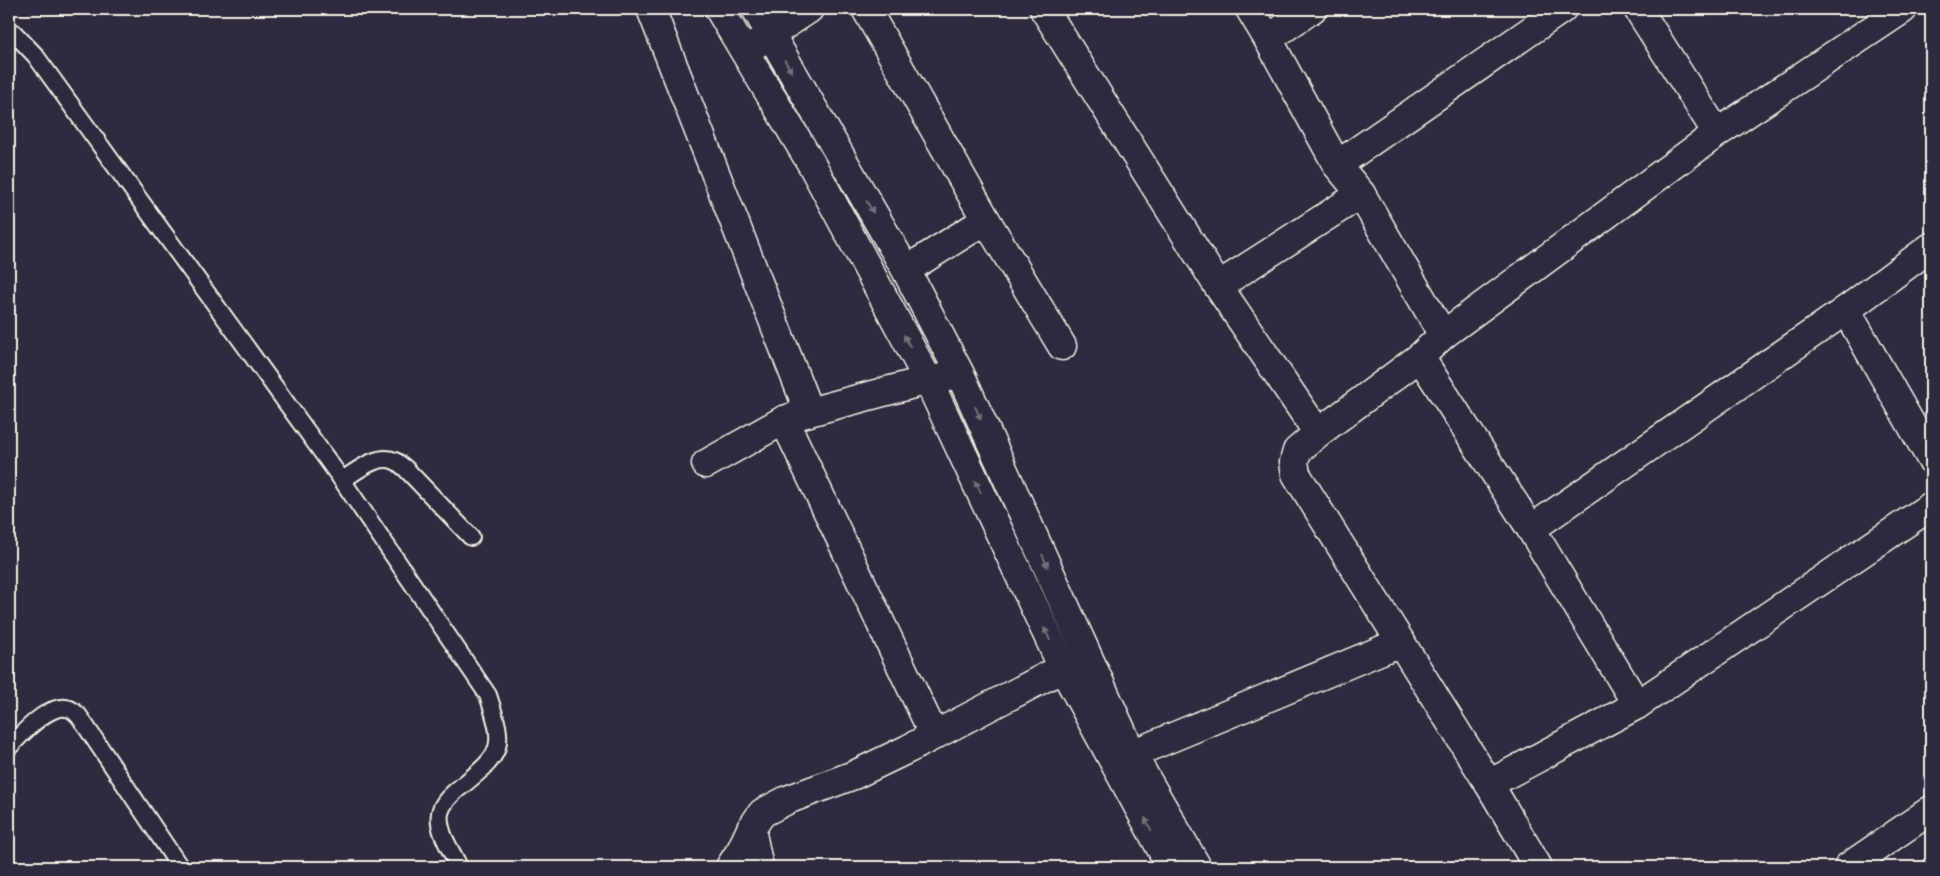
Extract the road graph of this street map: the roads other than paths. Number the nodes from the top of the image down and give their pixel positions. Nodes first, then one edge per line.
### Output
1 (651, 9) edge
2 (719, 9) edge
3 (756, 9) edge
4 (809, 9) edge
5 (866, 9) edge
6 (1044, 9) edge
7 (1250, 9) edge
8 (1312, 9) edge
9 (1562, 9) edge
10 (1638, 9) edge
11 (1903, 9) edge
12 (9, 32) edge
13 (770, 34) junction
14 (1268, 39) junction
15 (745, 52) junction
16 (1717, 134) junction
17 (1337, 164) junction
18 (1361, 194) junction
19 (986, 220) junction
20 (1931, 248) edge
21 (906, 270) junction
22 (1218, 286) junction
23 (1846, 310) junction
24 (1443, 335) junction
25 (1062, 346) dead end
26 (1420, 357) junction
27 (961, 376) junction
28 (928, 380) junction
29 (796, 416) junction
30 (1318, 433) junction
31 (1931, 459) edge
32 (706, 464) dead end
33 (342, 480) junction
34 (1931, 506) edge
35 (1531, 529) junction
36 (471, 537) dead end
37 (1401, 642) junction
38 (1063, 668) junction
39 (1637, 705) junction
40 (934, 735) junction
41 (9, 747) edge
42 (1132, 754) junction
43 (1489, 784) junction
44 (1931, 810) edge
45 (751, 829) junction
46 (1855, 865) edge
47 (180, 867) edge
48 (459, 867) edge
49 (730, 867) edge
50 (759, 867) edge
51 (1171, 867) edge
52 (1197, 867) edge
53 (1538, 867) edge

1 - 29 street
2 - 15 street
3 - 13 street
4 - 13 street
5 - 19 street
6 - 22 street
7 - 14 street
8 - 14 street
9 - 17 street
10 - 16 street
11 - 16 street
12 - 33 lane
13 - 15 street
13 -> 21 street
14 - 17 street
28 -> 15 street
16 - 24 street
17 - 18 street
18 - 22 street
18 - 24 street
19 - 21 street
19 - 25 street
20 - 23 street
21 - 27 street
22 - 30 street
23 - 31 street
23 - 35 street
24 - 26 street
26 - 30 street
26 - 35 street
27 - 28 street
27 -> 42 street
28 - 29 street
38 -> 28 street
29 - 32 street
29 - 40 street
30 - 37 street
33 - 36 lane
33 - 48 lane
34 - 39 street
35 - 39 street
37 - 42 street
37 - 43 street
38 - 40 street
51 -> 38 street
39 - 43 street
40 - 45 street
41 - 47 lane
42 - 52 street
43 - 53 street
44 - 46 street
45 - 49 street
45 - 50 street

